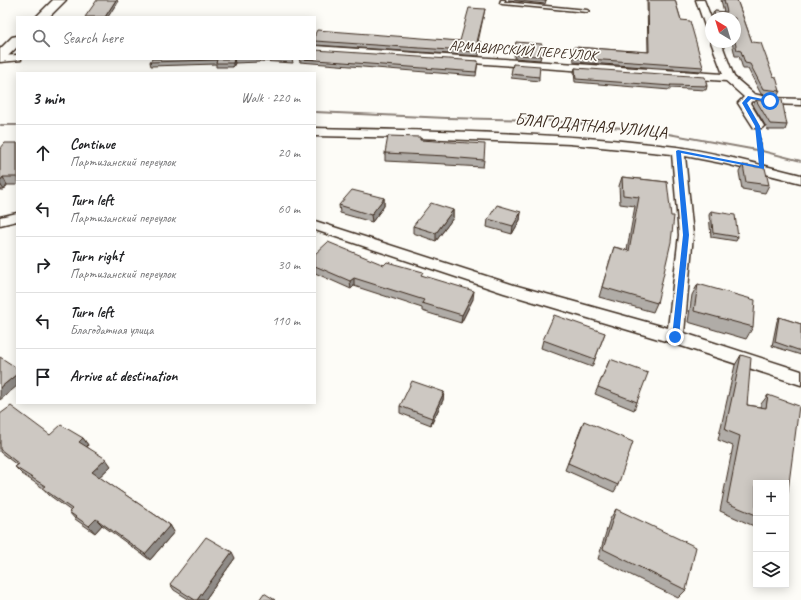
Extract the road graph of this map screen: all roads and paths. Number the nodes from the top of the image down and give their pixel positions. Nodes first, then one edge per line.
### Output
1 (60, 0) edge
2 (502, 0) edge
3 (700, 0) edge
4 (587, 11) dead end
5 (705, 13) edge
6 (43, 16) edge
7 (16, 41) edge
8 (718, 48) edge
9 (316, 49) edge
10 (0, 56) edge
11 (16, 58) edge
12 (0, 59) edge
13 (730, 78) junction
14 (750, 97) junction
15 (801, 102) edge
16 (758, 126) joint
17 (316, 132) edge
18 (678, 151) junction
19 (762, 168) junction
20 (801, 179) edge
21 (16, 217) edge
22 (0, 221) edge
23 (316, 225) edge
24 (675, 337) junction
25 (801, 378) edge

1 - 6 main road
2 - 4 lane
3 - 5 street
7 - 10 main road
8 - 13 street
9 - 13 street, АРМАВИРСКИЙ ПЕРЕУЛОК
11 - 12 street
13 - 14 street
14 - 15 street
14 - 16 street
16 - 19 path
17 - 18 street, БЛАГОДАТНАЯ УЛИЦА
18 - 19 street
18 - 24 street, БЛАГОДАТНАЯ УЛИЦА
19 - 20 street
21 - 22 street
23 - 24 street
24 - 25 street

